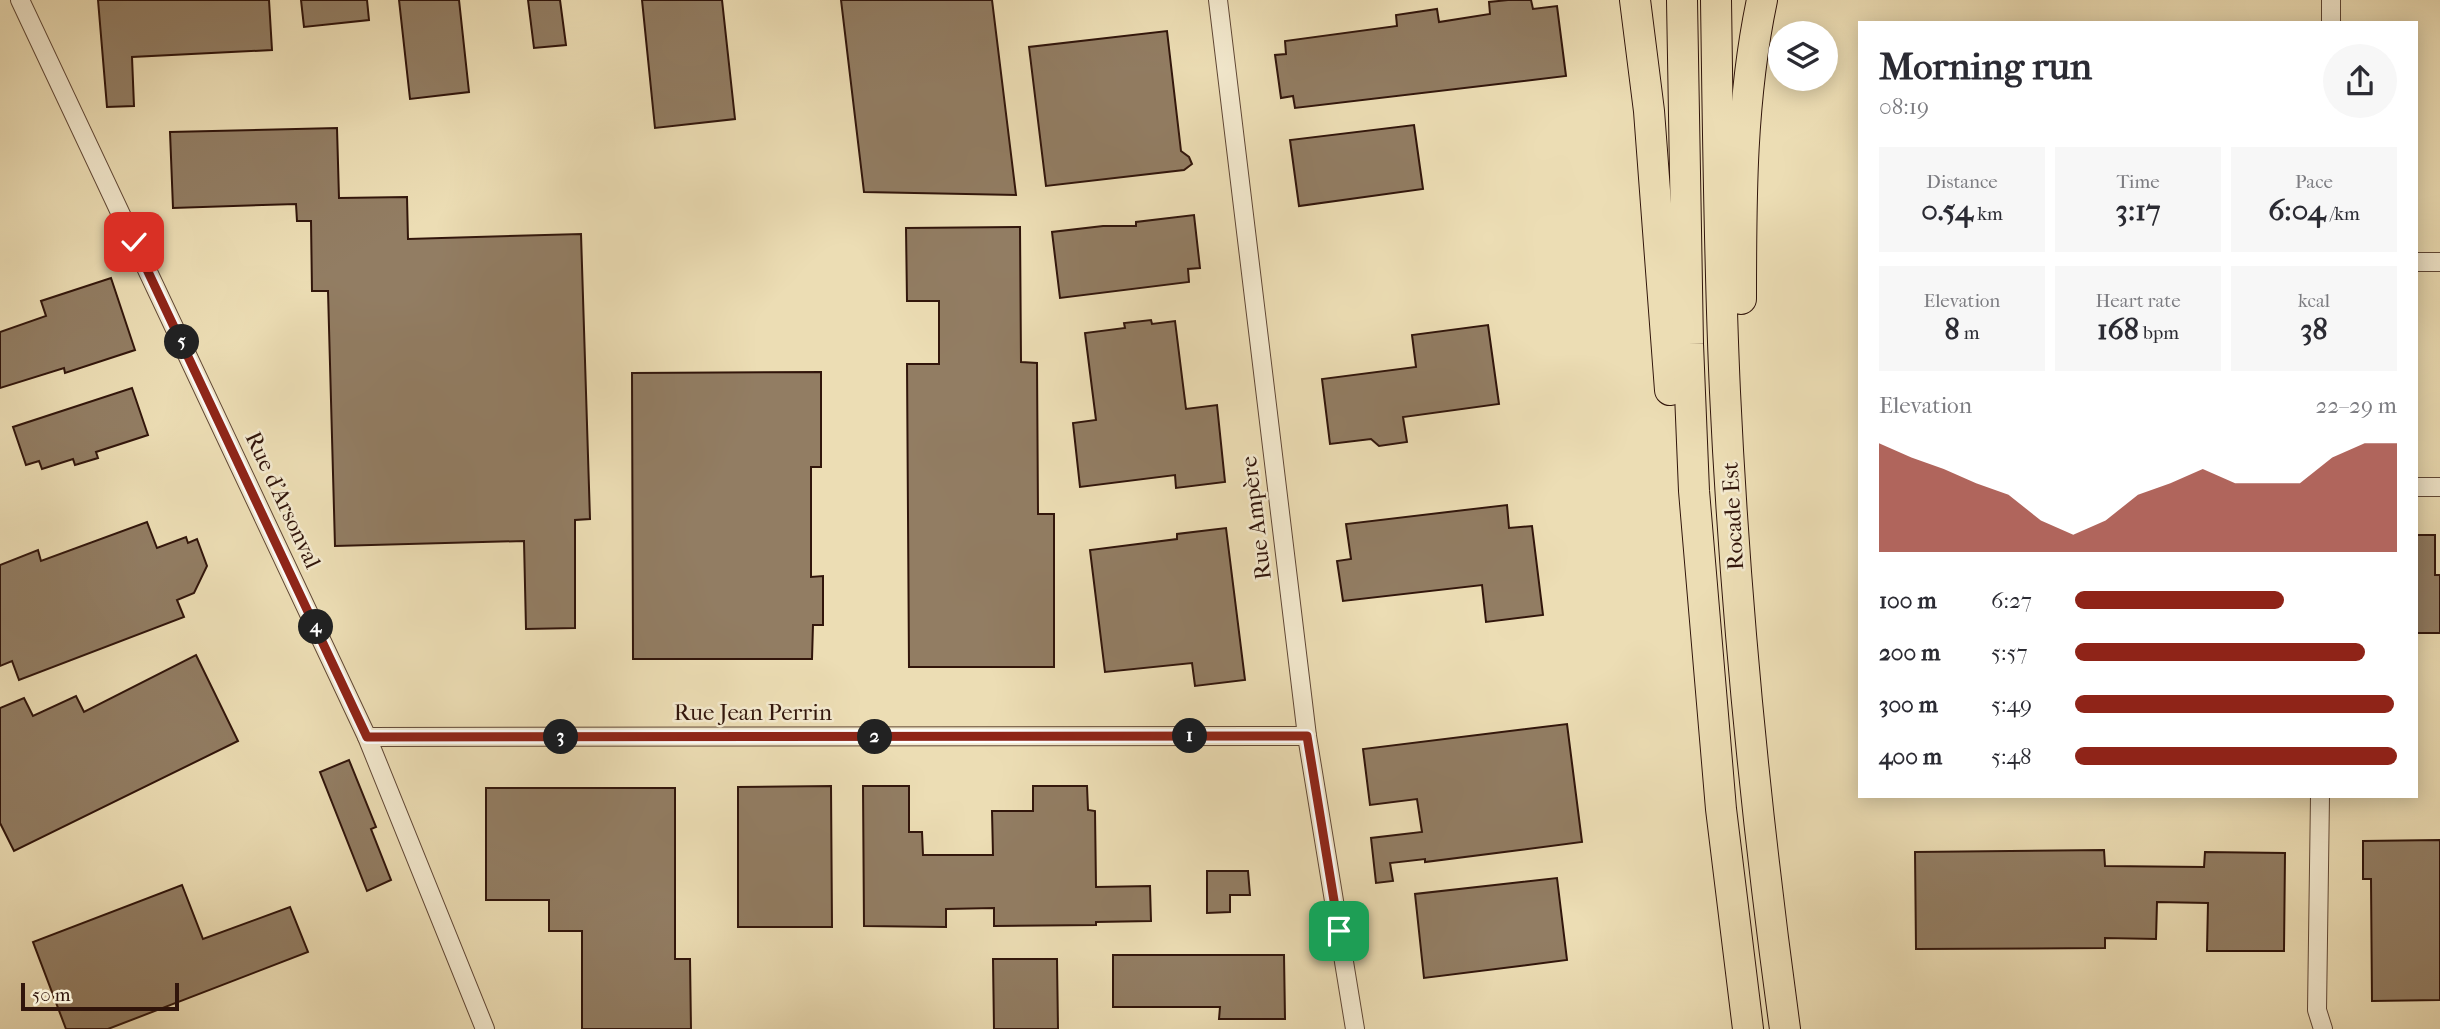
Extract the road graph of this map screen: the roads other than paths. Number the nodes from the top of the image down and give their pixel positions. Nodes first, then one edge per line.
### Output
1 (20, 0) edge
2 (1217, 0) edge
3 (1635, 0) edge
4 (1682, 0) edge
5 (1716, 0) edge
6 (1762, 0) edge
7 (2331, 0) edge
8 (2331, 21) edge
9 (2418, 262) edge
10 (2440, 262) edge
11 (1725, 393) junction
12 (2418, 487) edge
13 (2440, 487) edge
14 (1694, 491) junction
15 (1307, 736) junction
16 (367, 737) junction
17 (2320, 798) edge
18 (485, 1029) edge
19 (1355, 1029) edge
20 (1748, 1029) edge
21 (1785, 1029) edge
22 (2323, 1029) edge

1 - 16 street, Rue d'Arsonval
2 - 15 street, Rue Ampère
3 - 14 highway
4 - 14 highway, Rocade Est
5 - 11 highway, Rocade Est
6 - 11 highway
7 - 8 street
9 - 10 street
11 - 21 highway, Rocade Est
12 - 13 street
14 - 20 highway, Rocade Est
15 - 16 street, Rue Jean Perrin
15 - 19 street, Rue Ampère
16 - 18 street, Rue d'Arsonval
17 - 22 street

